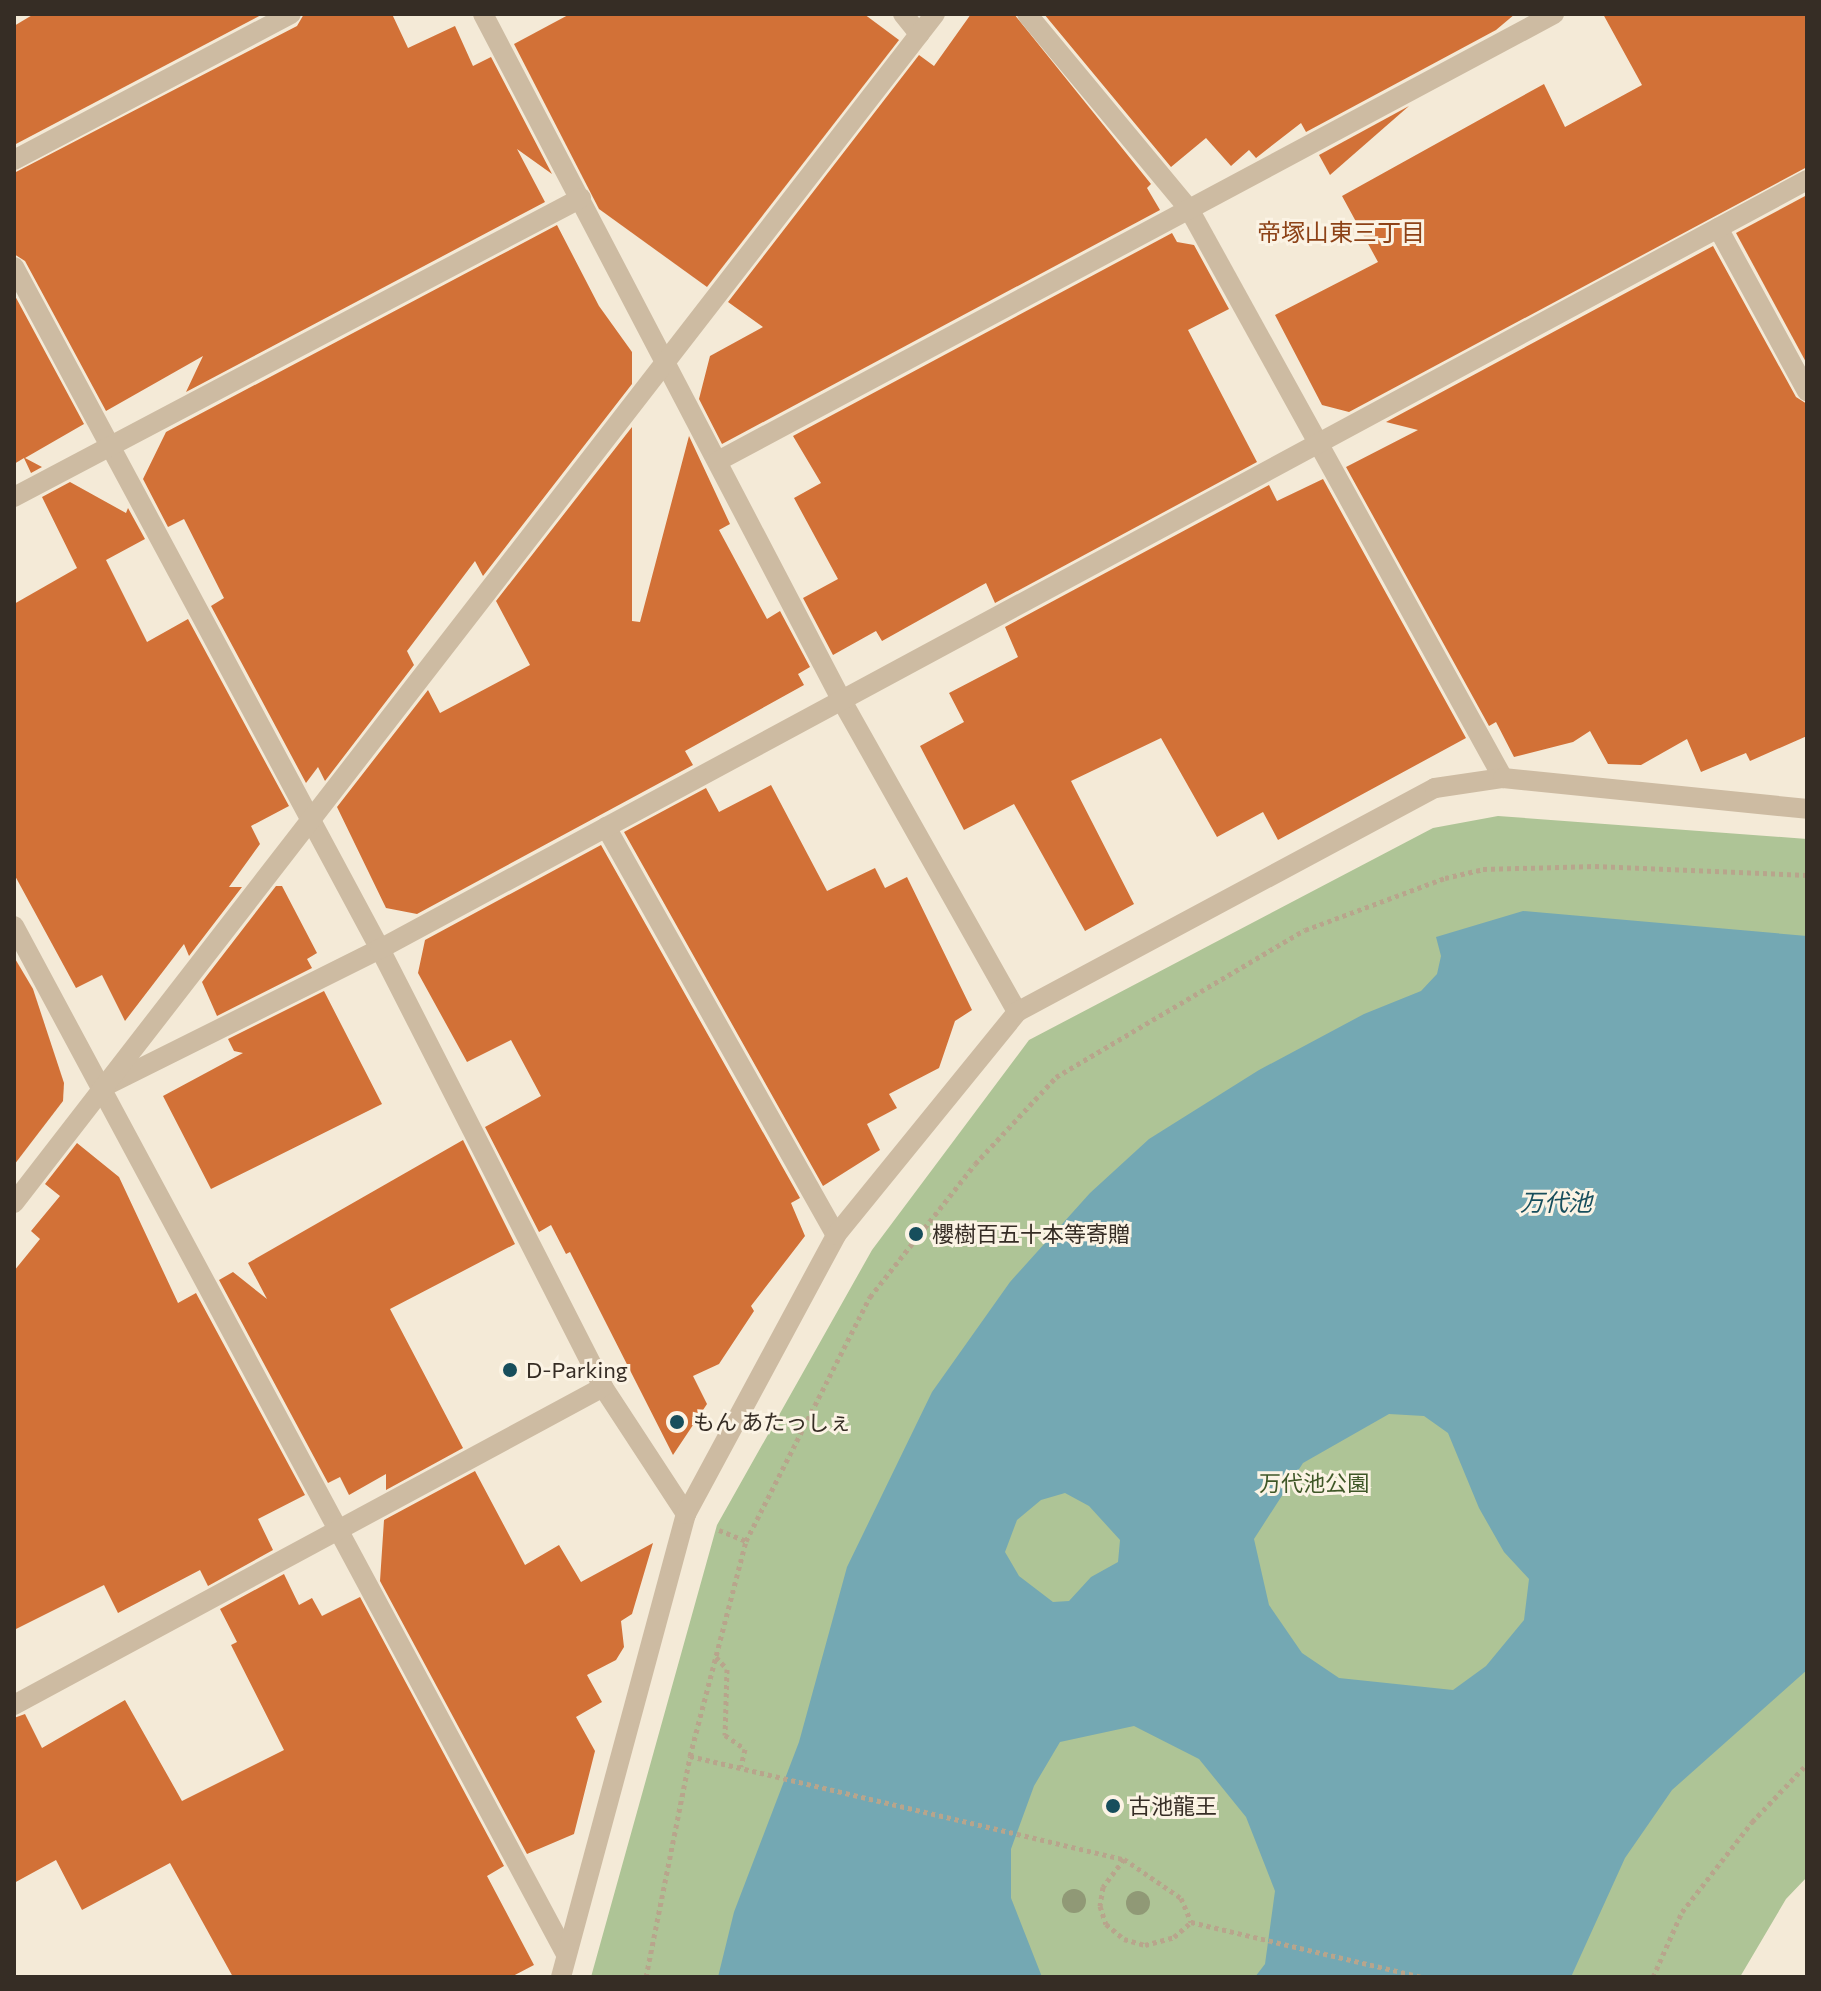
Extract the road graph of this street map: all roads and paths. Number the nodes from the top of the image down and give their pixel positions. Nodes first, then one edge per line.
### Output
1 (291, 14) edge
2 (483, 14) edge
3 (903, 14) edge
4 (935, 14) edge
5 (1027, 14) edge
6 (1548, 15) edge
7 (919, 34) junction
8 (14, 160) edge
9 (1807, 180) edge
10 (581, 198) junction
11 (1189, 209) junction
12 (1718, 228) junction
13 (14, 267) edge
14 (665, 359) junction
15 (1807, 391) edge
16 (1318, 443) junction
17 (109, 449) junction
18 (718, 461) junction
19 (14, 497) edge
20 (842, 701) junction
21 (1503, 778) junction
22 (1807, 809) edge
23 (311, 822) junction
24 (606, 827) junction
25 (1807, 875) edge
26 (14, 926) edge
27 (380, 949) junction
28 (1017, 1012) junction
29 (101, 1088) junction
30 (14, 1203) edge
31 (836, 1235) junction
32 (603, 1387) junction
33 (686, 1514) junction
34 (709, 1525) dead end
35 (336, 1535) junction
36 (746, 1541) junction
37 (716, 1657) junction
38 (14, 1705) edge
39 (690, 1756) junction
40 (1807, 1764) edge
41 (741, 1767) junction
42 (1124, 1859) junction
43 (1191, 1922) junction
44 (566, 1954) junction
45 (561, 1977) edge
46 (646, 1977) edge
47 (1421, 1977) edge
48 (1653, 1977) edge

1 - 8 street
2 - 10 street
3 - 7 street
4 - 7 street
5 - 11 street
6 - 11 street
7 - 14 street
9 - 12 street
10 - 14 street
10 - 17 street
11 - 16 street
11 - 18 street
12 - 15 street
12 - 16 street
13 - 17 street
14 - 18 street
14 - 23 street
16 - 20 street
16 - 21 street
17 - 19 street
17 - 23 street
18 - 20 street
20 - 24 street
20 - 28 street
21 - 22 street
21 - 28 street
23 - 27 street
23 - 29 street
24 - 27 street
24 - 31 street
25 - 36 path
26 - 29 street
27 - 29 street
27 - 32 street
28 - 31 street
29 - 30 street
29 - 35 street
31 - 33 street
32 - 33 street
32 - 35 street
33 - 44 street
34 - 36 path
35 - 38 street
35 - 44 street
36 - 37 path
37 - 39 path
37 - 41 path
39 - 41 path
39 - 46 path
40 - 48 path
41 - 42 path
42 - 43 path
42 - 43 path
43 - 47 path
44 - 45 street

